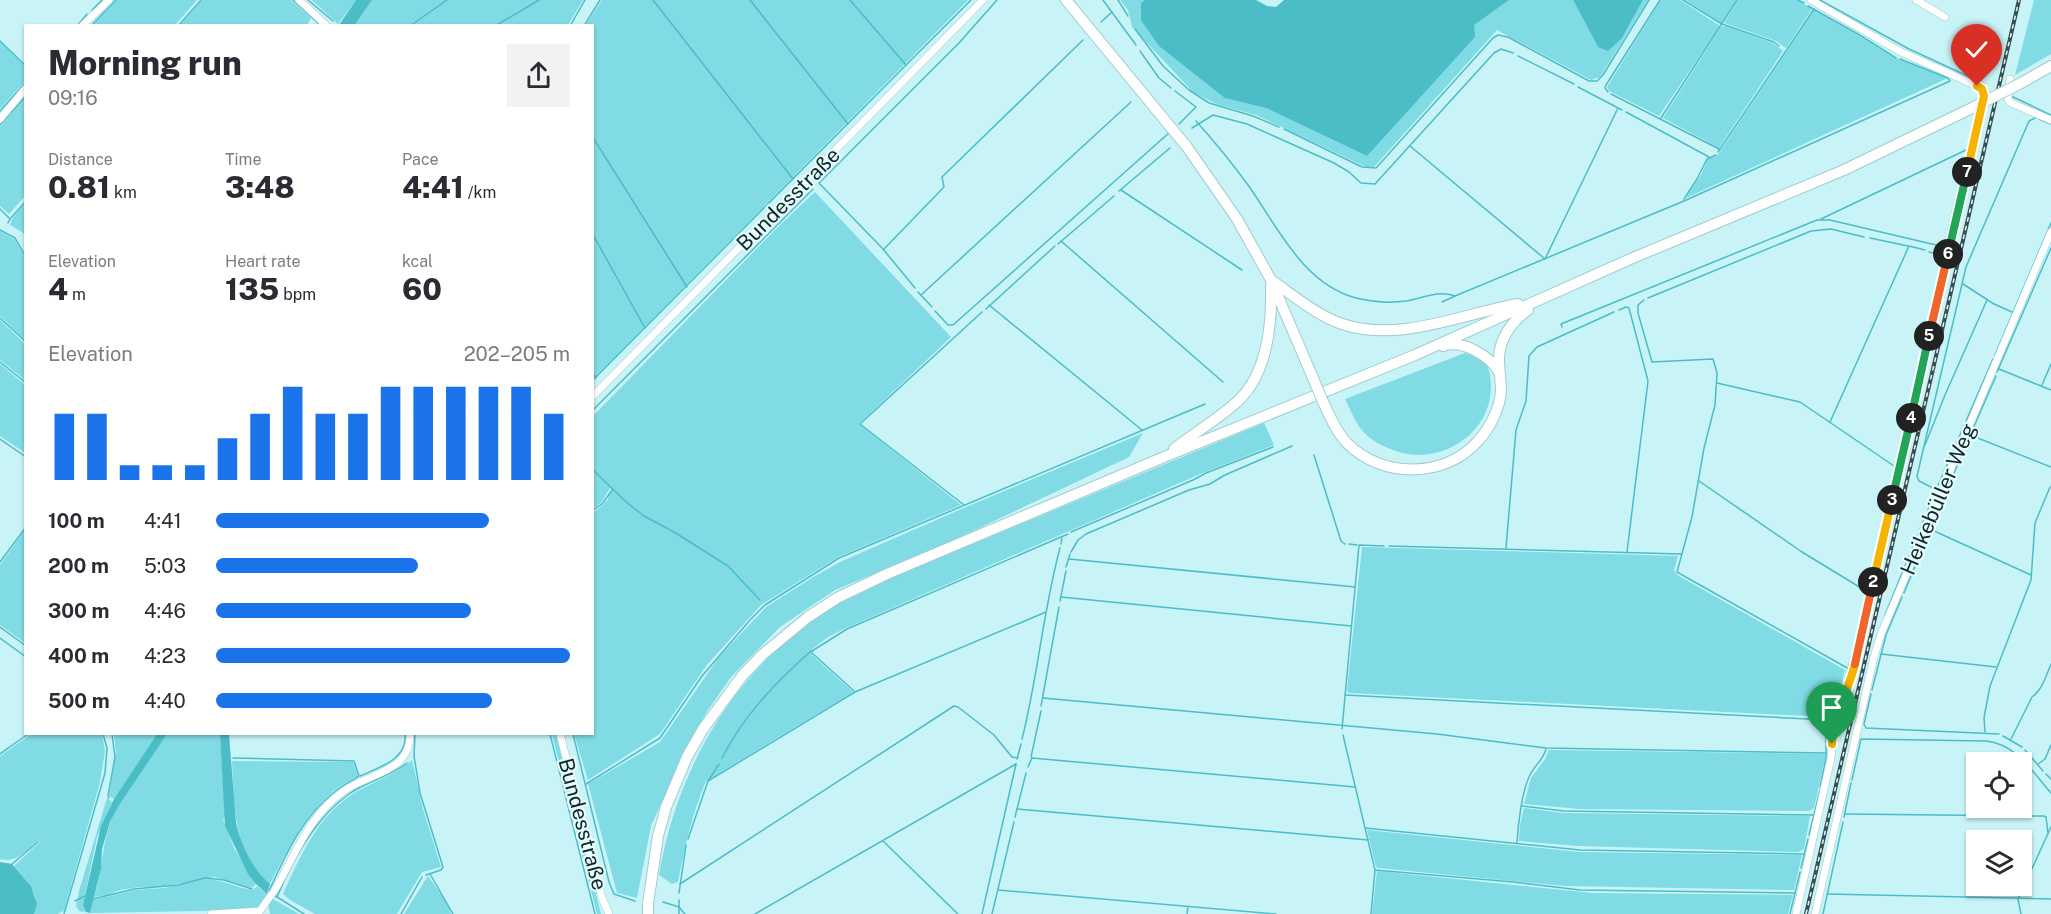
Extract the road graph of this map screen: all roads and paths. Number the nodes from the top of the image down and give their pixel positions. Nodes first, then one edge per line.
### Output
1 (109, 0) edge
2 (299, 0) edge
3 (983, 0) edge
4 (1811, 0) edge
5 (1916, 0) edge
6 (1068, 2) edge
7 (1944, 16) dead end
8 (84, 24) edge
9 (325, 24) edge
10 (2051, 66) edge
11 (2015, 81) junction
12 (24, 90) edge
13 (0, 118) edge
14 (2051, 120) edge
15 (2051, 232) edge
16 (1271, 280) junction
17 (1540, 299) junction
18 (1415, 356) junction
19 (1500, 374) junction
20 (594, 395) edge
21 (1164, 457) junction
22 (410, 735) edge
23 (560, 735) edge
24 (648, 909) edge
25 (211, 914) edge
26 (609, 914) edge
27 (1796, 914) edge
28 (1815, 914) edge

1 - 8 street
2 - 9 street
3 - 20 street, Bundesstraße
4 - 27 street
5 - 7 street
6 - 16 highway
10 - 11 highway
11 - 14 street
11 - 17 highway, bridge
12 - 13 street
15 - 28 street, Heikebüller Weg
16 - 17 highway
16 - 19 highway, bridge
16 - 21 highway
17 - 18 highway
17 - 19 highway
18 - 19 highway
18 - 21 highway
21 - 24 highway
22 - 25 street
23 - 26 street, Bundesstraße

